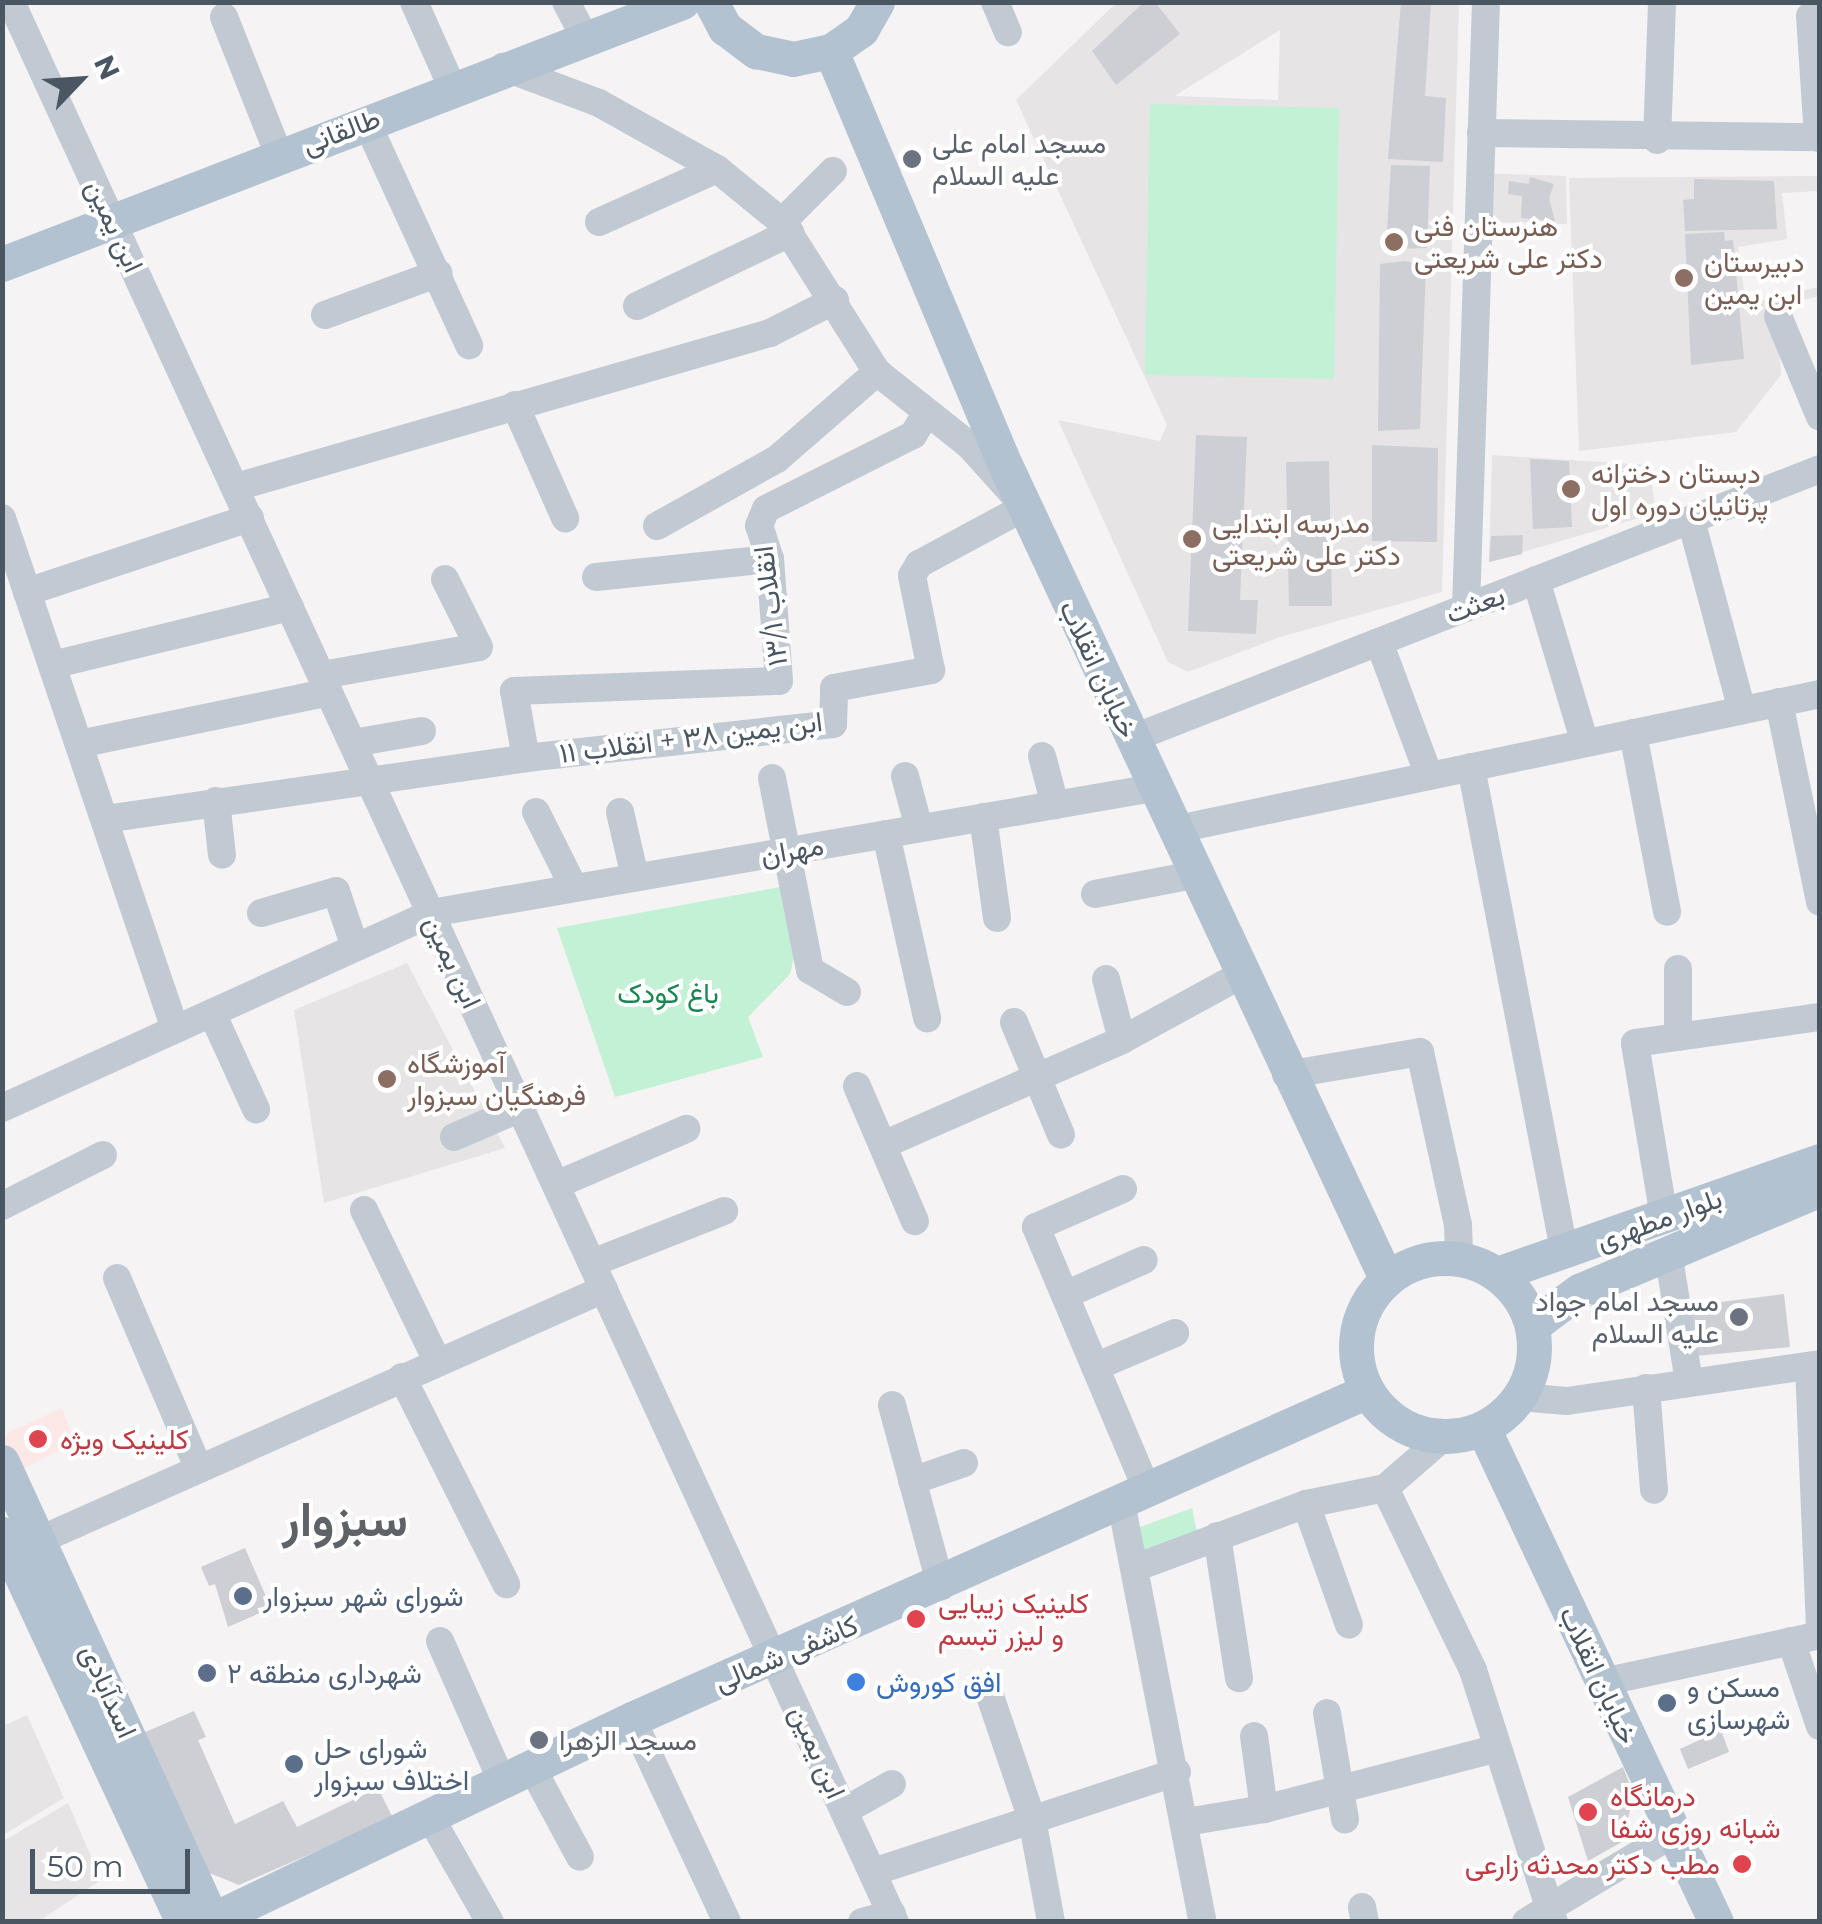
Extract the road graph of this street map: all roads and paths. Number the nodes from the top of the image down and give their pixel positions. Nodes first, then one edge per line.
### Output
1 (11, 2) edge
2 (414, 2) edge
3 (566, 2) edge
4 (682, 2) edge
5 (711, 2) edge
6 (878, 2) edge
7 (995, 2) edge
8 (1486, 2) edge
9 (1662, 2) edge
10 (636, 10) edge
11 (1810, 16) dead end
12 (224, 17) dead end
13 (1008, 32) dead end
14 (585, 37) junction
15 (831, 52) junction
16 (504, 67) junction
17 (453, 89) junction
18 (366, 121) junction
19 (1481, 133) junction
20 (1819, 138) edge
21 (1656, 140) junction
22 (279, 155) junction
23 (717, 169) junction
24 (832, 171) dead end
25 (113, 220) junction
26 (598, 222) dead end
27 (786, 228) junction
28 (2, 264) edge
29 (439, 274) junction
30 (835, 300) junction
31 (637, 306) dead end
32 (324, 315) dead end
33 (1778, 316) dead end
34 (469, 345) dead end
35 (877, 372) junction
36 (515, 405) junction
37 (926, 414) junction
38 (1820, 416) edge
39 (1820, 469) edge
40 (236, 488) junction
41 (1024, 507) junction
42 (2, 518) edge
43 (250, 518) junction
44 (564, 518) dead end
45 (1691, 520) junction
46 (657, 526) dead end
47 (770, 559) junction
48 (596, 577) dead end
49 (444, 579) dead end
50 (1536, 580) junction
51 (27, 592) junction
52 (290, 607) junction
53 (1466, 608) junction
54 (1379, 642) junction
55 (52, 665) junction
56 (325, 684) junction
57 (1820, 694) edge
58 (1779, 702) junction
59 (1742, 710) junction
60 (422, 731) dead end
61 (1633, 733) junction
62 (1131, 739) junction
63 (352, 743) junction
64 (1585, 743) junction
65 (79, 744) junction
66 (1042, 756) dead end
67 (526, 758) junction
68 (1471, 767) junction
69 (905, 776) dead end
70 (1429, 776) junction
71 (772, 778) dead end
72 (370, 780) junction
73 (1153, 788) junction
74 (216, 801) junction
75 (1055, 805) junction
76 (536, 812) dead end
77 (620, 812) dead end
78 (984, 817) junction
79 (104, 819) junction
80 (920, 828) junction
81 (1173, 830) junction
82 (886, 834) junction
83 (786, 851) junction
84 (222, 854) dead end
85 (1193, 875) junction
86 (635, 877) junction
87 (574, 888) junction
88 (1095, 894) dead end
89 (1820, 902) edge
90 (1667, 912) dead end
91 (261, 913) dead end
92 (430, 913) junction
93 (997, 918) dead end
94 (355, 947) junction
95 (1678, 969) dead end
96 (1239, 976) junction
97 (1106, 978) dead end
98 (848, 992) dead end
99 (212, 1012) junction
100 (1820, 1017) edge
101 (927, 1018) dead end
102 (1014, 1022) dead end
103 (176, 1029) junction
104 (1678, 1037) junction
105 (1122, 1040) junction
106 (1286, 1075) junction
107 (1037, 1076) junction
108 (857, 1086) dead end
109 (2, 1108) edge
110 (521, 1108) junction
111 (256, 1109) dead end
112 (686, 1129) dead end
113 (1061, 1135) dead end
114 (454, 1136) dead end
115 (883, 1145) junction
116 (103, 1155) dead end
117 (1820, 1161) edge
118 (556, 1185) junction
119 (1820, 1189) edge
120 (1124, 1190) dead end
121 (2, 1206) edge
122 (364, 1210) dead end
123 (724, 1210) dead end
124 (916, 1220) dead end
125 (1666, 1234) junction
126 (1565, 1254) junction
127 (1459, 1258) junction
128 (1144, 1260) dead end
129 (1497, 1274) junction
130 (598, 1276) junction
131 (117, 1278) dead end
132 (1386, 1278) junction
133 (1065, 1295) junction
134 (1532, 1326) junction
135 (1176, 1333) dead end
136 (437, 1362) junction
137 (1814, 1365) edge
138 (1095, 1367) junction
139 (402, 1376) junction
140 (1690, 1381) junction
141 (1646, 1388) junction
142 (1367, 1391) junction
143 (1519, 1397) junction
144 (892, 1405) dead end
145 (1482, 1428) junction
146 (1446, 1436) junction
147 (2, 1462) edge
148 (964, 1463) dead end
149 (199, 1468) junction
150 (912, 1482) junction
151 (1385, 1488) junction
152 (1654, 1490) dead end
153 (1134, 1496) junction
154 (1306, 1504) junction
155 (2, 1534) edge
156 (1217, 1536) junction
157 (42, 1540) junction
158 (1135, 1568) junction
159 (506, 1584) dead end
160 (940, 1586) junction
161 (1349, 1624) dead end
162 (1820, 1624) edge
163 (1820, 1635) edge
164 (440, 1641) dead end
165 (1792, 1641) junction
166 (774, 1657) junction
167 (1239, 1678) dead end
168 (1603, 1682) junction
169 (989, 1693) dead end
170 (1327, 1714) dead end
171 (632, 1719) junction
172 (1820, 1726) edge
173 (1254, 1736) dead end
174 (1494, 1749) junction
175 (1177, 1772) junction
176 (516, 1773) junction
177 (892, 1784) dead end
178 (1341, 1789) junction
179 (1264, 1809) junction
180 (844, 1811) junction
181 (428, 1815) junction
182 (1344, 1819) dead end
183 (1032, 1820) junction
184 (1186, 1822) junction
185 (1674, 1833) junction
186 (580, 1857) dead end
187 (873, 1872) junction
188 (1543, 1916) edge
189 (893, 1918) edge
190 (196, 1921) edge
191 (490, 1922) edge
192 (727, 1922) edge
193 (862, 1922) edge
194 (1051, 1922) edge
195 (1203, 1922) edge
196 (1716, 1922) edge

1 - 25 street, ابن یمین
2 - 17 street
3 - 14 street
4 - 10 main road, طالقانی
5 - 15 main road
6 - 15 main road
7 - 13 street
8 - 19 street
9 - 21 street
10 - 14 main road, طالقانی
11 - 20 street
12 - 22 street
14 - 16 main road, طالقانی
15 - 41 main road, خیابان انقلاب
16 - 17 main road, طالقانی
16 - 23 street
17 - 18 main road, طالقانی
18 - 22 main road, طالقانی
18 - 29 street
19 - 21 street
19 - 53 street
20 - 21 street
22 - 25 main road, طالقانی
23 - 26 street
23 - 27 street
24 - 27 street
25 - 28 main road, طالقانی
25 - 40 street, ابن یمین
27 - 30 street
27 - 31 street
29 - 32 street
29 - 34 street
30 - 35 street
30 - 36 street
33 - 38 street
35 - 37 street
35 - 46 street
36 - 40 street
36 - 44 street
37 - 41 street
37 - 47 street, انقلاب ۱۳/۱
39 - 45 street, بعثت
40 - 43 street, ابن یمین
41 - 62 main road, خیابان انقلاب
41 - 67 street, ابن یمین ۳۸ + انقلاب ۱۱
42 - 51 street
43 - 51 street
43 - 52 street, ابن یمین
45 - 50 street, بعثت
45 - 59 street
47 - 48 street
47 - 67 street, انقلاب ۱۳/۱
49 - 56 street
50 - 53 street, بعثت
50 - 64 street
51 - 55 street
52 - 55 street
52 - 56 street, ابن یمین
53 - 54 street, بعثت
54 - 62 street, بعثت
54 - 70 street
55 - 65 street
56 - 63 street, ابن یمین
56 - 65 street
57 - 58 street
58 - 59 street
58 - 89 street
59 - 61 street
60 - 63 street
61 - 64 street
61 - 90 street
62 - 73 main road, خیابان انقلاب
63 - 72 street, ابن یمین
64 - 68 street
65 - 79 street
66 - 75 street
67 - 72 street, ابن یمین ۳۸ + انقلاب ۱۱
68 - 70 street
68 - 126 street
69 - 80 street
70 - 81 street
71 - 83 street
72 - 74 street, ابن یمین ۳۸ + انقلاب ۱۱
72 - 92 street, ابن یمین
73 - 75 street, مهران
73 - 81 main road, خیابان انقلاب
74 - 79 street, ابن یمین ۳۸ + انقلاب ۱۱
74 - 84 street
75 - 78 street, مهران
76 - 87 street
77 - 86 street
78 - 80 street, مهران
78 - 93 street
79 - 103 street
80 - 82 street, مهران
81 - 85 main road, خیابان انقلاب
82 - 83 street, مهران
82 - 101 street
83 - 86 street, مهران
83 - 98 street
85 - 88 street
85 - 96 main road, خیابان انقلاب
86 - 87 street, مهران
87 - 92 street, مهران
91 - 94 street
92 - 94 street, مهران
92 - 110 street, ابن یمین
94 - 99 street, مهران
95 - 104 street
96 - 105 street
96 - 106 main road, خیابان انقلاب
97 - 105 street
99 - 103 street, مهران
99 - 111 street
100 - 104 street
102 - 107 street
103 - 109 street, مهران
104 - 125 street
105 - 107 street
106 - 127 street
106 - 132 main road, خیابان انقلاب
107 - 113 street
107 - 115 street
108 - 115 street
110 - 114 street
110 - 118 street, ابن یمین
112 - 118 street
115 - 124 street
116 - 121 street
117 - 125 main road, بلوار مطهری
118 - 130 street, ابن یمین
119 - 125 main road, بلوار مطهری
120 - 133 street
122 - 136 street
123 - 130 street
125 - 126 main road, بلوار مطهری
125 - 134 main road, بلوار مطهری
125 - 140 street
126 - 129 main road, بلوار مطهری
127 - 129 main road
127 - 132 main road
128 - 133 street
129 - 134 main road
130 - 136 street
130 - 166 street, ابن یمین
131 - 149 street
132 - 142 main road
133 - 138 street
134 - 143 main road
135 - 138 street
136 - 139 street
137 - 140 street
137 - 162 street
138 - 153 street
139 - 149 street
139 - 159 street
140 - 141 street
141 - 143 street
141 - 152 street
142 - 146 main road
142 - 153 main road, کاشفی شمالی
143 - 145 main road
144 - 150 street
145 - 146 main road
145 - 168 main road, خیابان انقلاب
146 - 151 street
147 - 157 main road, اسدآبادی
148 - 150 street
149 - 157 street
150 - 160 street
151 - 154 street
151 - 174 street
153 - 158 street
153 - 160 main road, کاشفی شمالی
154 - 156 street
154 - 161 street
155 - 190 main road, اسدآبادی
156 - 158 street
156 - 167 street
157 - 190 main road, اسدآبادی
158 - 175 street
160 - 166 main road, کاشفی شمالی
163 - 165 street
164 - 176 street
165 - 168 street
165 - 172 street
166 - 171 main road, کاشفی شمالی
166 - 180 street, ابن یمین
168 - 185 main road, خیابان انقلاب
169 - 183 street
170 - 178 street
171 - 176 main road, کاشفی شمالی
171 - 192 street
173 - 179 street
174 - 178 street
174 - 188 street
175 - 183 street
175 - 184 street
176 - 181 main road, کاشفی شمالی
176 - 186 street
177 - 180 street
178 - 179 street
178 - 182 street
179 - 184 street
180 - 187 street, ابن یمین
181 - 190 main road, کاشفی شمالی
181 - 191 street
183 - 187 street
183 - 194 street
184 - 195 street
185 - 188 street
185 - 196 main road, خیابان انقلاب
187 - 189 street, ابن یمین
189 - 193 street

